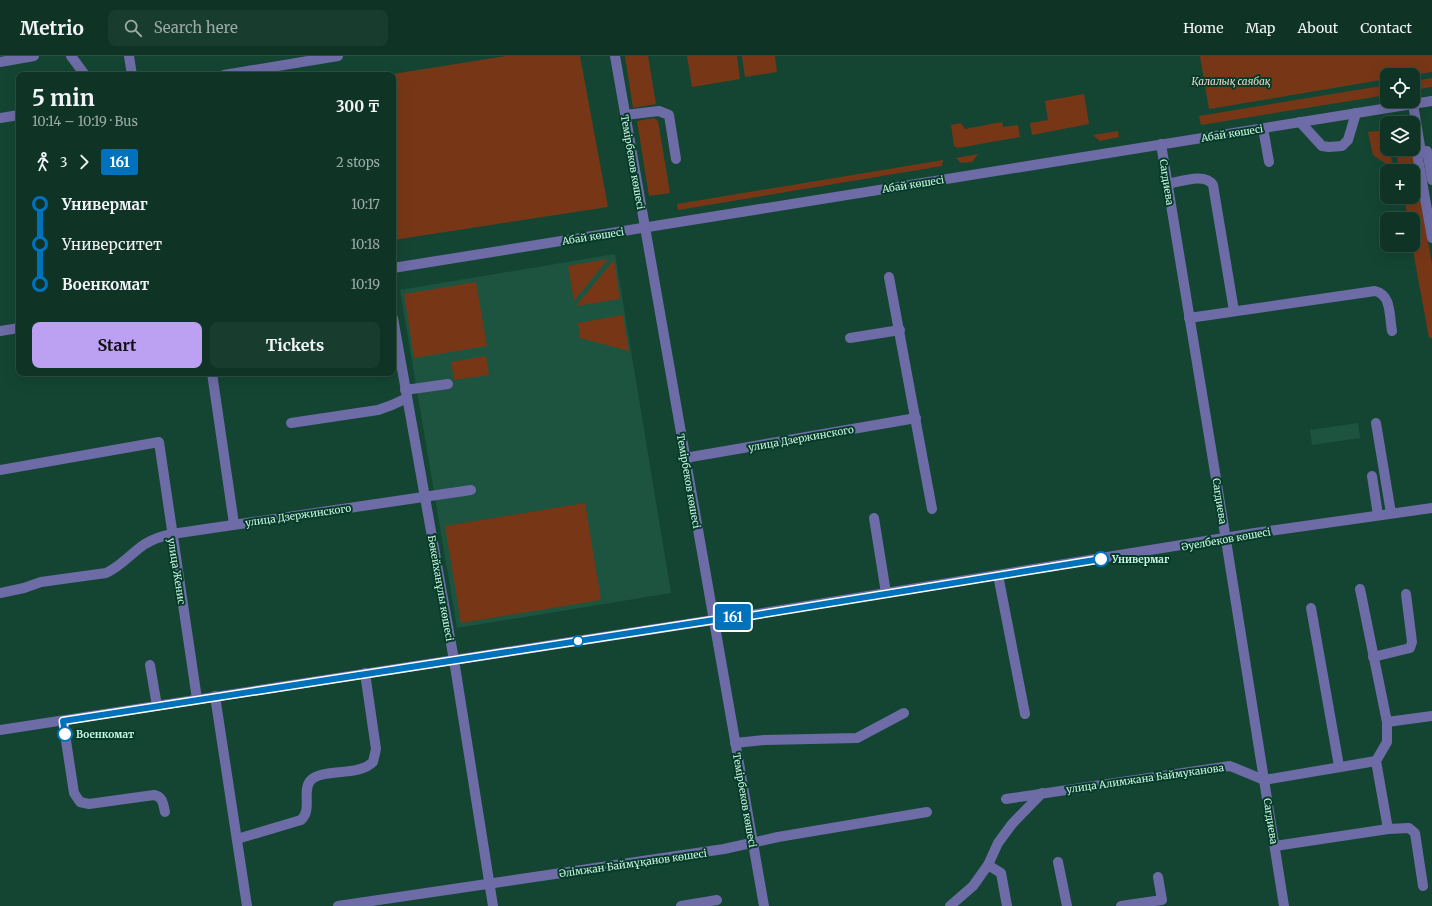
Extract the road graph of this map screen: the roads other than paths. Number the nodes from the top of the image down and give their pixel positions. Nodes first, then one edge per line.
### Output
1 (34, 56) edge
2 (71, 56) edge
3 (129, 56) edge
4 (338, 56) edge
5 (615, 56) edge
6 (0, 62) edge
7 (83, 72) edge
8 (132, 72) edge
9 (245, 72) edge
10 (1432, 101) edge
11 (1420, 103) edge
12 (1388, 108) edge
13 (1414, 108) edge
14 (1356, 113) junction
15 (16, 115) edge
16 (625, 115) junction
17 (0, 118) edge
18 (1300, 122) junction
19 (1263, 128) junction
20 (1161, 144) junction
21 (1421, 152) junction
22 (676, 159) dead end
23 (1269, 162) dead end
24 (1432, 180) edge
25 (1167, 184) junction
26 (645, 228) junction
27 (1432, 238) edge
28 (396, 268) edge
29 (889, 276) dead end
30 (1234, 311) junction
31 (1189, 318) junction
32 (16, 329) edge
33 (900, 330) junction
34 (1392, 331) dead end
35 (0, 332) edge
36 (396, 336) edge
37 (850, 338) dead end
38 (212, 376) edge
39 (448, 384) dead end
40 (406, 394) junction
41 (916, 418) junction
42 (292, 423) dead end
43 (1376, 423) dead end
44 (685, 458) junction
45 (0, 470) edge
46 (1372, 476) dead end
47 (471, 490) dead end
48 (425, 498) junction
49 (1432, 508) edge
50 (932, 509) dead end
51 (1391, 513) junction
52 (1378, 515) junction
53 (874, 518) dead end
54 (234, 524) junction
55 (172, 534) junction
56 (1226, 539) junction
57 (998, 575) junction
58 (1360, 589) dead end
59 (0, 593) edge
60 (886, 593) junction
61 (1406, 594) dead end
62 (1311, 608) dead end
63 (714, 620) junction
64 (1373, 657) junction
65 (454, 660) junction
66 (150, 665) dead end
67 (364, 673) junction
68 (215, 696) junction
69 (197, 699) junction
70 (157, 706) junction
71 (904, 713) dead end
72 (1025, 714) dead end
73 (1432, 716) edge
74 (63, 721) junction
75 (1387, 722) junction
76 (0, 730) edge
77 (735, 743) junction
78 (1376, 761) junction
79 (1338, 766) junction
80 (1264, 780) junction
81 (1042, 793) junction
82 (1006, 799) dead end
83 (165, 812) dead end
84 (926, 812) dead end
85 (1388, 829) junction
86 (237, 839) junction
87 (753, 842) junction
88 (1275, 846) junction
89 (1058, 862) dead end
90 (988, 864) junction
91 (1158, 878) dead end
92 (489, 884) junction
93 (1423, 886) dead end
94 (717, 900) dead end
95 (247, 906) edge
96 (338, 906) edge
97 (493, 906) edge
98 (681, 906) edge
99 (764, 906) edge
100 (950, 906) edge
101 (1007, 906) edge
102 (1067, 906) edge
103 (1121, 906) edge
104 (1284, 906) edge

1 - 6 street
2 - 7 street
3 - 8 street
4 - 9 street
5 - 16 street, Темірбеков көшесі
10 - 11 street, Абай көшесі
12 - 14 street, Абай көшесі
13 - 21 street
14 - 18 street, Абай көшесі
14 - 18 street
15 - 17 street
16 - 22 street
16 - 26 street, Темірбеков көшесі
18 - 19 street, Абай көшесі
19 - 20 street, Абай көшесі
19 - 23 street
20 - 25 street, Сагдиева
20 - 26 street, Абай көшесі
21 - 24 street
21 - 27 street
25 - 30 street
25 - 31 street, Сагдиева
26 - 28 street, Абай көшесі
26 - 44 street, Темірбеков көшесі
29 - 33 street
30 - 31 street
30 - 34 street
31 - 56 street, Сагдиева
32 - 35 street
33 - 37 street
33 - 41 street
36 - 40 street, Бөкейханұлы көшесі
38 - 54 street
39 - 40 street
40 - 42 street
40 - 48 street, Бөкейханұлы көшесі
41 - 44 street, улица Дзержинского
41 - 50 street
43 - 51 street
44 - 63 street, Темірбеков көшесі
45 - 55 street, улица Женис
46 - 52 street
47 - 48 street, улица Дзержинского
48 - 54 street, улица Дзержинского
48 - 65 street, Бөкейханұлы көшесі
49 - 51 street, Әуелбеков көшесі
51 - 52 street, Әуелбеков көшесі
52 - 56 street, Әуелбеков көшесі
53 - 60 street
54 - 55 street, улица Дзержинского
55 - 59 street, улица Дзержинского
55 - 69 street, улица Женис
56 - 57 street, Әуелбеков көшесі
56 - 80 street, Сагдиева
57 - 60 street, Әуелбеков көшесі
57 - 72 street
58 - 64 street
60 - 63 street, Әуелбеков көшесі
61 - 64 street
62 - 79 street
63 - 65 street, Әуелбеков көшесі
63 - 77 street, Темірбеков көшесі
64 - 75 street
65 - 67 street, Әуелбеков көшесі
65 - 92 street, Бөкейханұлы көшесі
66 - 70 street
67 - 68 street, Әуелбеков көшесі
67 - 86 street
68 - 69 street, Әуелбеков көшесі
68 - 86 street
69 - 70 street, Әуелбеков көшесі
70 - 74 street, Әуелбеков көшесі
71 - 77 street
73 - 75 street
74 - 76 street, Әуелбеков көшесі
74 - 83 street
75 - 78 street
77 - 87 street, Темірбеков көшесі
78 - 79 street
78 - 85 street
79 - 80 street
80 - 81 street, улица Алимжана Баймуканова
80 - 88 street, Сагдиева
81 - 82 street, улица Алимжана Баймуканова
81 - 90 street
84 - 87 street, Әлімжан Баймұқанов көшесі
85 - 88 street
85 - 93 street
86 - 95 street
87 - 92 street, Әлімжан Баймұқанов көшесі
87 - 99 street, Темірбеков көшесі
88 - 104 street, Сагдиева
89 - 102 street
90 - 100 street
90 - 101 street
91 - 103 street
92 - 96 street, Әлімжан Баймұқанов көшесі
92 - 97 street, Бөкейханұлы көшесі
94 - 98 street

